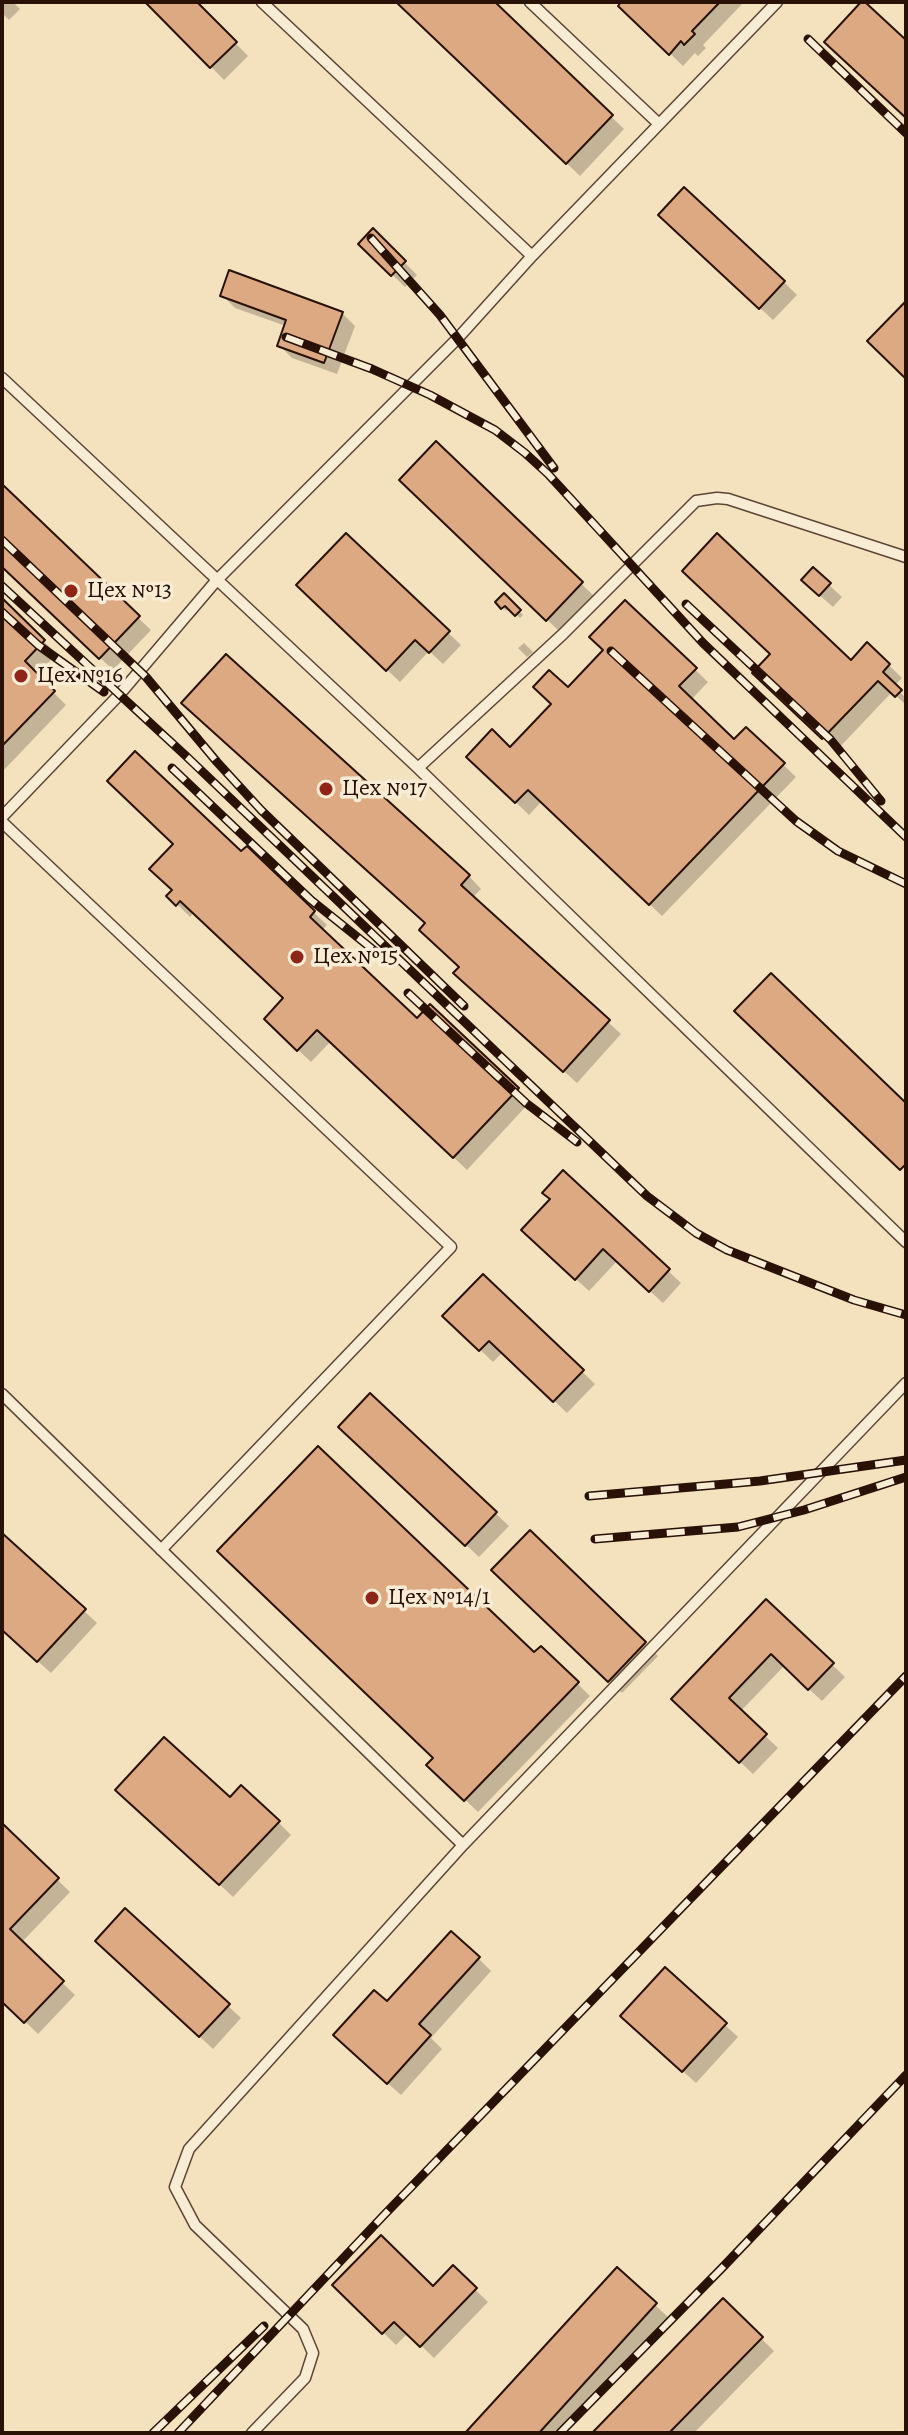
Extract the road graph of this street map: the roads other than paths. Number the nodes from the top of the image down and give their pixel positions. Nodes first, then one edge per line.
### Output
1 (262, 2) edge
2 (530, 2) edge
3 (777, 2) edge
4 (659, 124) junction
5 (532, 256) junction
6 (2, 378) edge
7 (906, 557) edge
8 (216, 581) junction
9 (418, 768) junction
10 (2, 820) edge
11 (906, 1242) edge
12 (906, 1383) edge
13 (2, 1394) edge
14 (161, 1550) junction
15 (463, 1845) junction
16 (252, 2433) edge

1 - 5 lane
2 - 4 lane
3 - 4 lane
4 - 5 lane
5 - 8 lane
6 - 8 lane
7 - 9 lane
8 - 9 lane
8 - 10 lane
9 - 11 lane
10 - 14 lane
12 - 15 lane
13 - 14 lane
14 - 15 lane
15 - 16 lane

